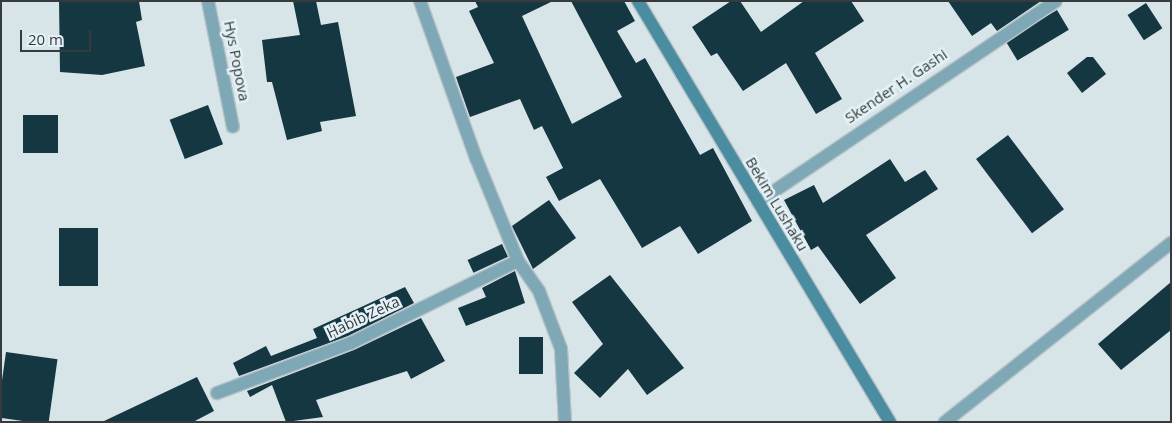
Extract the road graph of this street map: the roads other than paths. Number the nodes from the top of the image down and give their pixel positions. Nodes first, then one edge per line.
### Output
1 (208, 1) edge
2 (420, 1) edge
3 (638, 1) edge
4 (1056, 1) edge
5 (233, 127) dead end
6 (758, 202) junction
7 (1171, 243) edge
8 (518, 261) junction
9 (216, 393) dead end
10 (886, 420) edge
11 (565, 422) edge
12 (945, 422) edge

1 - 5 street, Hys Popova
2 - 8 street
3 - 6 street, Bekim Lushaku
4 - 6 street, Skender H. Gashi
6 - 10 street, Bekim Lushaku
7 - 12 street
8 - 9 street, Habib Zeka
8 - 11 street

